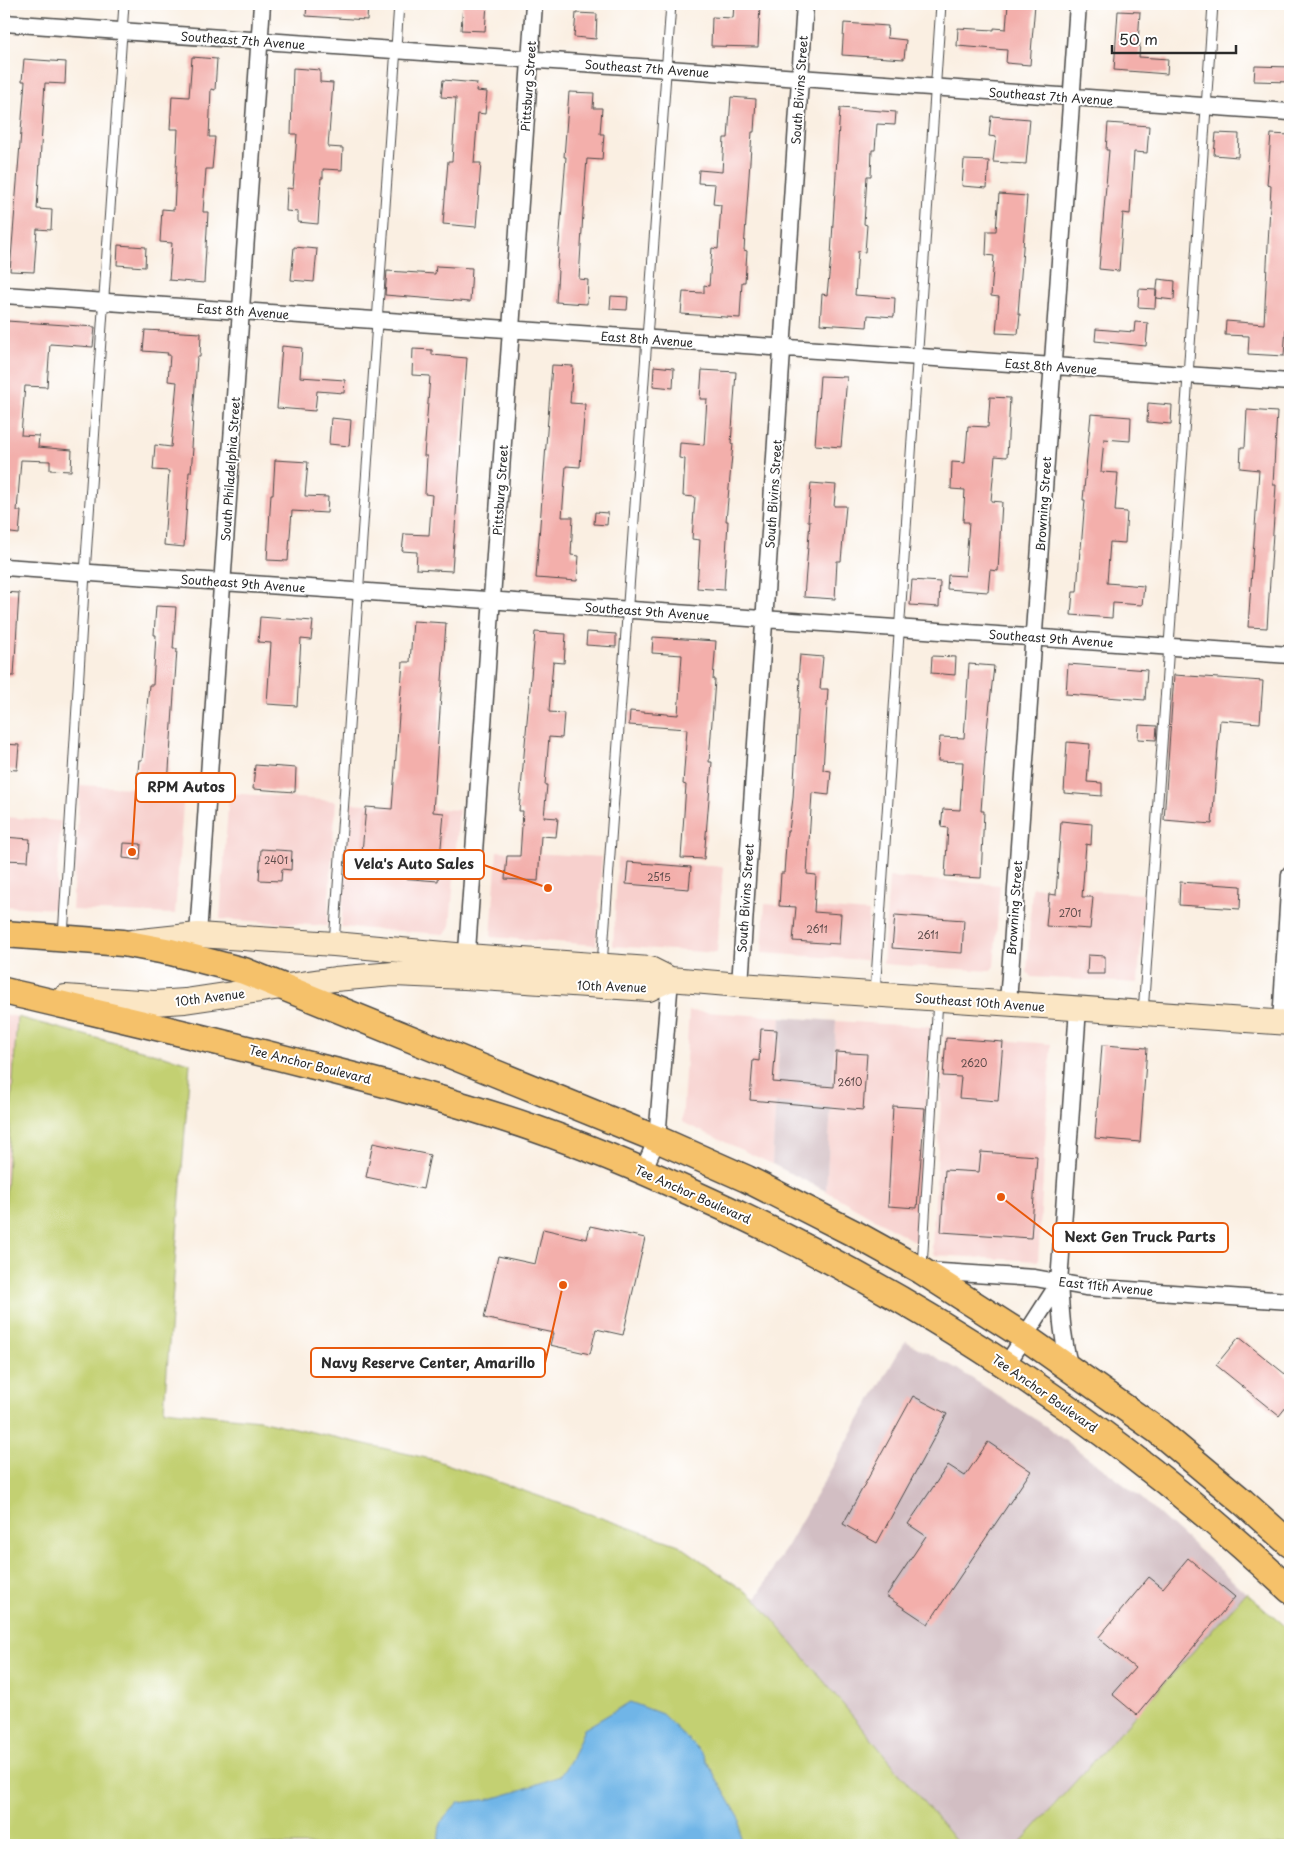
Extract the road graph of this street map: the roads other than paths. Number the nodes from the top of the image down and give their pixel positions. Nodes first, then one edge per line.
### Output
1 (124, 4) edge
2 (262, 4) edge
3 (399, 4) edge
4 (534, 4) edge
5 (670, 4) edge
6 (805, 4) edge
7 (941, 4) edge
8 (1078, 4) edge
9 (1213, 4) edge
10 (4, 23) edge
11 (122, 31) junction
12 (259, 41) junction
13 (396, 51) junction
14 (530, 60) junction
15 (666, 69) junction
16 (800, 78) junction
17 (936, 88) junction
18 (1072, 98) junction
19 (1206, 106) junction
20 (1290, 112) edge
21 (4, 295) edge
22 (105, 302) junction
23 (241, 311) junction
24 (378, 320) junction
25 (511, 330) junction
26 (646, 339) junction
27 (783, 348) junction
28 (917, 357) junction
29 (1052, 366) junction
30 (1188, 376) junction
31 (1290, 382) edge
32 (4, 567) edge
33 (85, 573) junction
34 (222, 582) junction
35 (359, 591) junction
36 (493, 600) junction
37 (627, 609) junction
38 (764, 619) junction
39 (899, 628) junction
40 (1033, 637) junction
41 (1168, 646) junction
42 (1290, 655) edge
43 (1290, 874) edge
44 (4, 934) edge
45 (198, 935) junction
46 (62, 938) junction
47 (123, 943) junction
48 (334, 944) junction
49 (602, 966) junction
50 (466, 967) junction
51 (670, 979) junction
52 (740, 985) junction
53 (282, 987) junction
54 (4, 991) edge
55 (875, 995) junction
56 (938, 999) junction
57 (1008, 1003) junction
58 (1078, 1008) junction
59 (1143, 1013) junction
60 (1286, 1023) edge
61 (657, 1139) junction
62 (643, 1171) junction
63 (922, 1271) junction
64 (1059, 1283) junction
65 (1290, 1301) edge
66 (1025, 1337) junction
67 (1006, 1364) junction
68 (1070, 1369) junction
69 (1290, 1544) edge
70 (1290, 1590) edge

1 - 11 lane
2 - 12 street, South Philadelphia Street
3 - 13 lane
4 - 14 street, Pittsburg Street
5 - 15 lane
6 - 16 street, South Bivins Street
7 - 17 lane
8 - 18 street, Browning Street
9 - 19 lane
10 - 11 street, Southeast 7th Avenue
11 - 12 street, Southeast 7th Avenue
11 - 22 lane
12 - 13 street, Southeast 7th Avenue
12 - 23 street, South Philadelphia Street
13 - 14 street, Southeast 7th Avenue
13 - 24 lane
14 - 15 street, Southeast 7th Avenue
14 - 25 street, Pittsburg Street
15 - 16 street, Southeast 7th Avenue
15 - 26 lane
16 - 17 street, Southeast 7th Avenue
16 - 27 street, South Bivins Street
17 - 18 street, Southeast 7th Avenue
17 - 28 lane
18 - 19 street, Southeast 7th Avenue
18 - 29 street, Browning Street
19 - 20 street, Southeast 7th Avenue
19 - 30 lane
21 - 22 street, East 8th Avenue
22 - 23 street, East 8th Avenue
22 - 33 lane
23 - 24 street, East 8th Avenue
23 - 34 street, South Philadelphia Street
24 - 25 street, East 8th Avenue
24 - 35 lane
25 - 26 street, East 8th Avenue
25 - 36 street, Pittsburg Street
26 - 27 street, East 8th Avenue
26 - 37 lane
27 - 28 street, East 8th Avenue
27 - 38 street, South Bivins Street
28 - 29 street, East 8th Avenue
28 - 39 lane
29 - 30 street, East 8th Avenue
29 - 40 street, Browning Street
30 - 31 street, East 8th Avenue
30 - 41 lane
32 - 33 street, Southeast 9th Avenue
33 - 34 street, Southeast 9th Avenue
33 - 46 lane
34 - 35 street, Southeast 9th Avenue
34 - 45 street, South Philadelphia Street
35 - 36 street, Southeast 9th Avenue
35 - 48 lane
36 - 37 street, Southeast 9th Avenue
36 - 50 street, Pittsburg Street
37 - 38 street, Southeast 9th Avenue
37 - 49 lane
38 - 39 street, Southeast 9th Avenue
38 - 52 street, South Bivins Street
39 - 40 street, Southeast 9th Avenue
39 - 55 lane
40 - 41 street, Southeast 9th Avenue
40 - 57 street, Browning Street
41 - 42 street, Southeast 9th Avenue
41 - 59 lane
43 - 60 street
44 - 46 main road
45 - 47 main road, 10th Avenue
45 - 48 main road, 10th Avenue
46 - 47 main road
47 - 53 main road
48 - 50 main road, 10th Avenue
49 - 50 main road, 10th Avenue
49 - 51 main road, 10th Avenue
50 - 51 main road, 10th Avenue
50 - 53 main road, 10th Avenue
51 - 52 main road, Southeast 10th Avenue
51 - 61 street
52 - 55 main road, Southeast 10th Avenue
53 - 54 main road, 10th Avenue
53 - 61 main road
54 - 62 main road, Tee Anchor Boulevard
55 - 56 main road, Southeast 10th Avenue
56 - 57 main road, Southeast 10th Avenue
56 - 63 lane
57 - 58 main road, Southeast 10th Avenue
58 - 59 main road, Southeast 10th Avenue
58 - 64 street
59 - 60 main road, Southeast 10th Avenue
61 - 62 street
61 - 63 main road
62 - 67 main road, Tee Anchor Boulevard
63 - 64 street, East 11th Avenue
63 - 66 main road
64 - 65 street, East 11th Avenue
64 - 66 street
64 - 68 street
66 - 67 street
66 - 68 main road
67 - 70 main road, Tee Anchor Boulevard
68 - 69 main road

